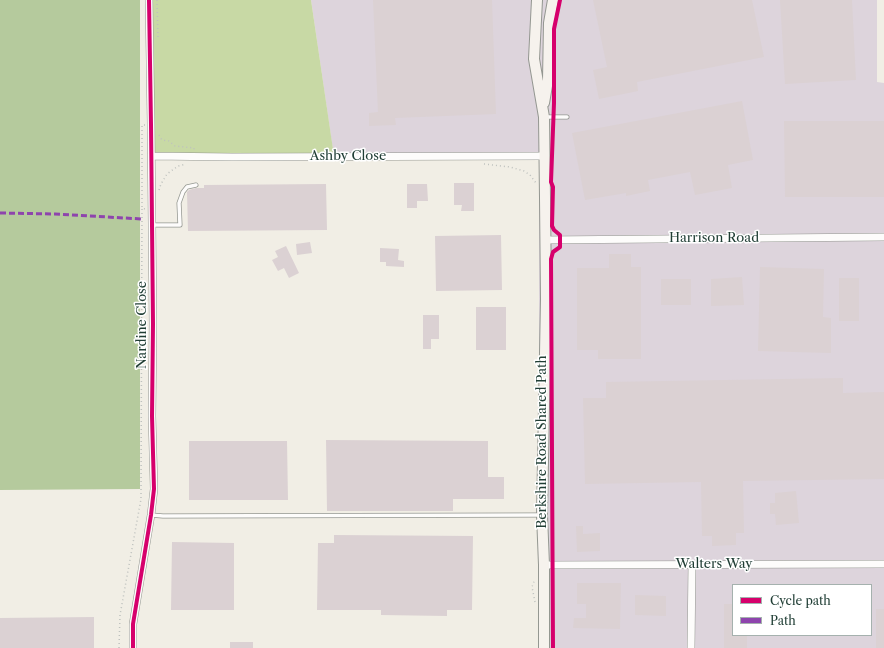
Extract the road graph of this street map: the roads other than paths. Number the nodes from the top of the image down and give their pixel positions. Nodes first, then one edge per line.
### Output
1 (149, 0) edge
2 (537, 0) edge
3 (553, 0) edge
4 (543, 114) junction
5 (567, 117) dead end
6 (152, 156) junction
7 (544, 156) junction
8 (196, 185) dead end
9 (152, 225) junction
10 (884, 237) edge
11 (545, 240) junction
12 (151, 515) junction
13 (542, 515) junction
14 (692, 564) junction
15 (884, 564) edge
16 (544, 565) junction
17 (133, 648) edge
18 (544, 648) edge
19 (691, 648) edge

1 - 6 street, Nardine Close
2 - 4 main road
3 - 4 main road
4 - 5 lane
4 - 7 main road
6 - 7 street, Ashby Close
6 - 9 street, Nardine Close
7 - 11 main road
8 - 9 lane
9 - 12 street, Nardine Close
10 - 11 street, Harrison Road
11 - 13 main road
12 - 13 lane
12 - 17 street, Nardine Close
13 - 16 main road
14 - 15 street, Walters Way
14 - 16 street, Walters Way
14 - 19 street
16 - 18 main road

